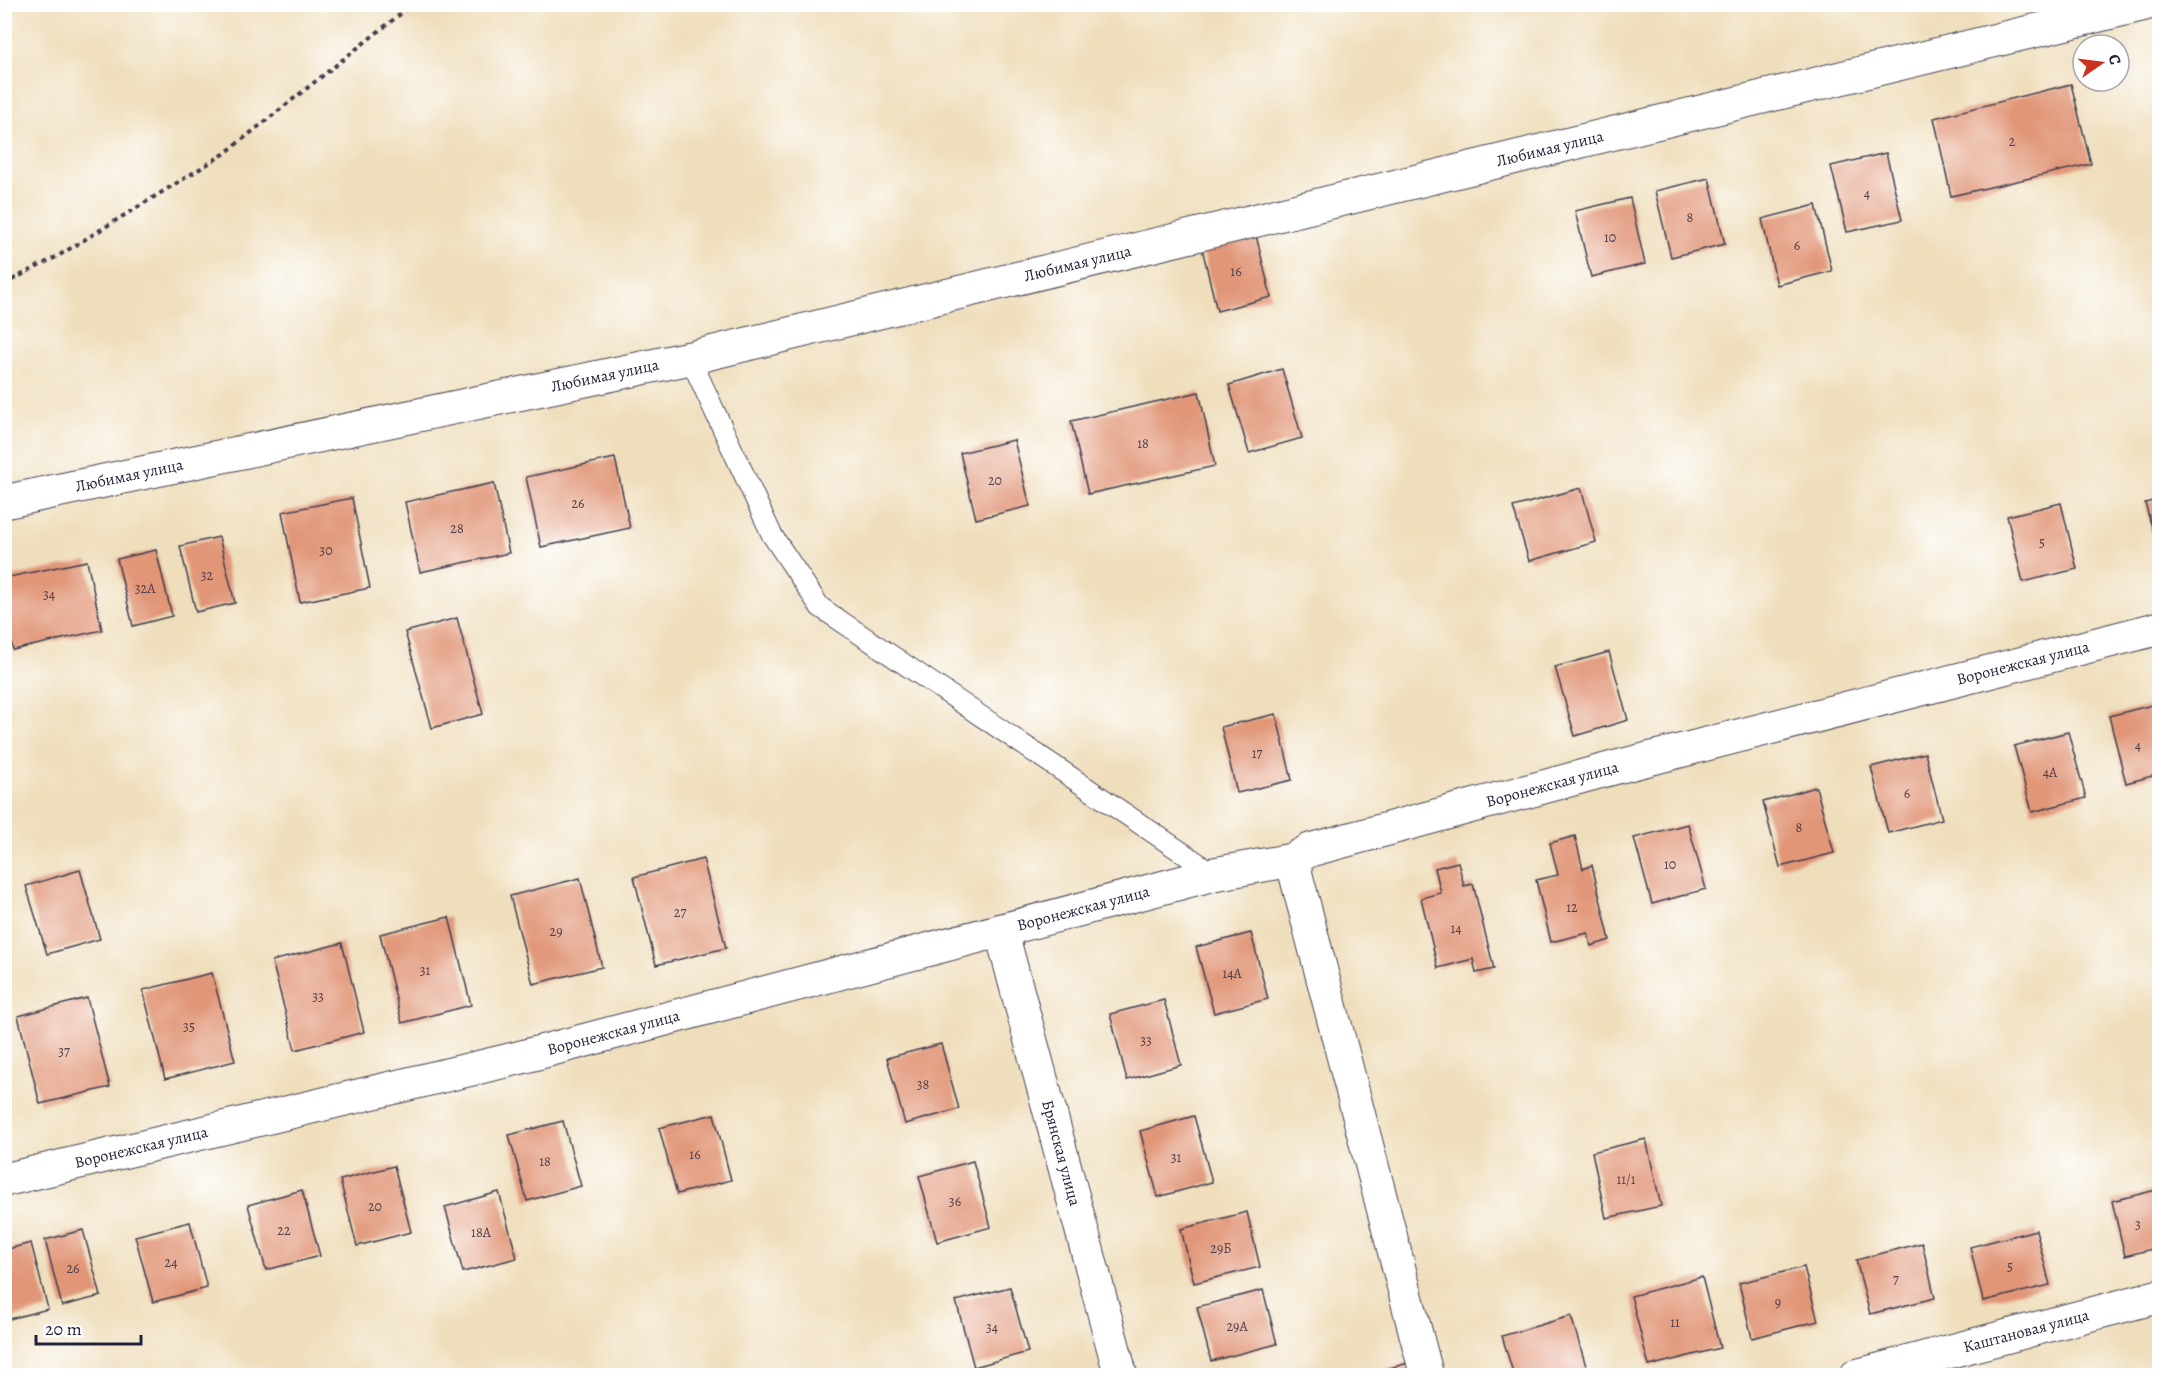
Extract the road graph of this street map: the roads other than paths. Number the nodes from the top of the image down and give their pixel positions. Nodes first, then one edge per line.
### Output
1 (2145, 4) edge
2 (690, 358) junction
3 (4, 502) edge
4 (2160, 628) edge
5 (1292, 860) junction
6 (1214, 874) junction
7 (1001, 930) junction
8 (4, 1180) edge
9 (2160, 1296) edge
10 (1121, 1376) edge
11 (1427, 1376) edge
12 (1856, 1376) edge

1 - 2 street, Любимая улица
2 - 3 street, Любимая улица
2 - 6 lane
4 - 5 street, Воронежская улица
5 - 6 street, Воронежская улица
5 - 11 street
6 - 7 street, Воронежская улица
7 - 8 street, Воронежская улица
7 - 10 street, Брянская улица
9 - 12 street, Каштановая улица

